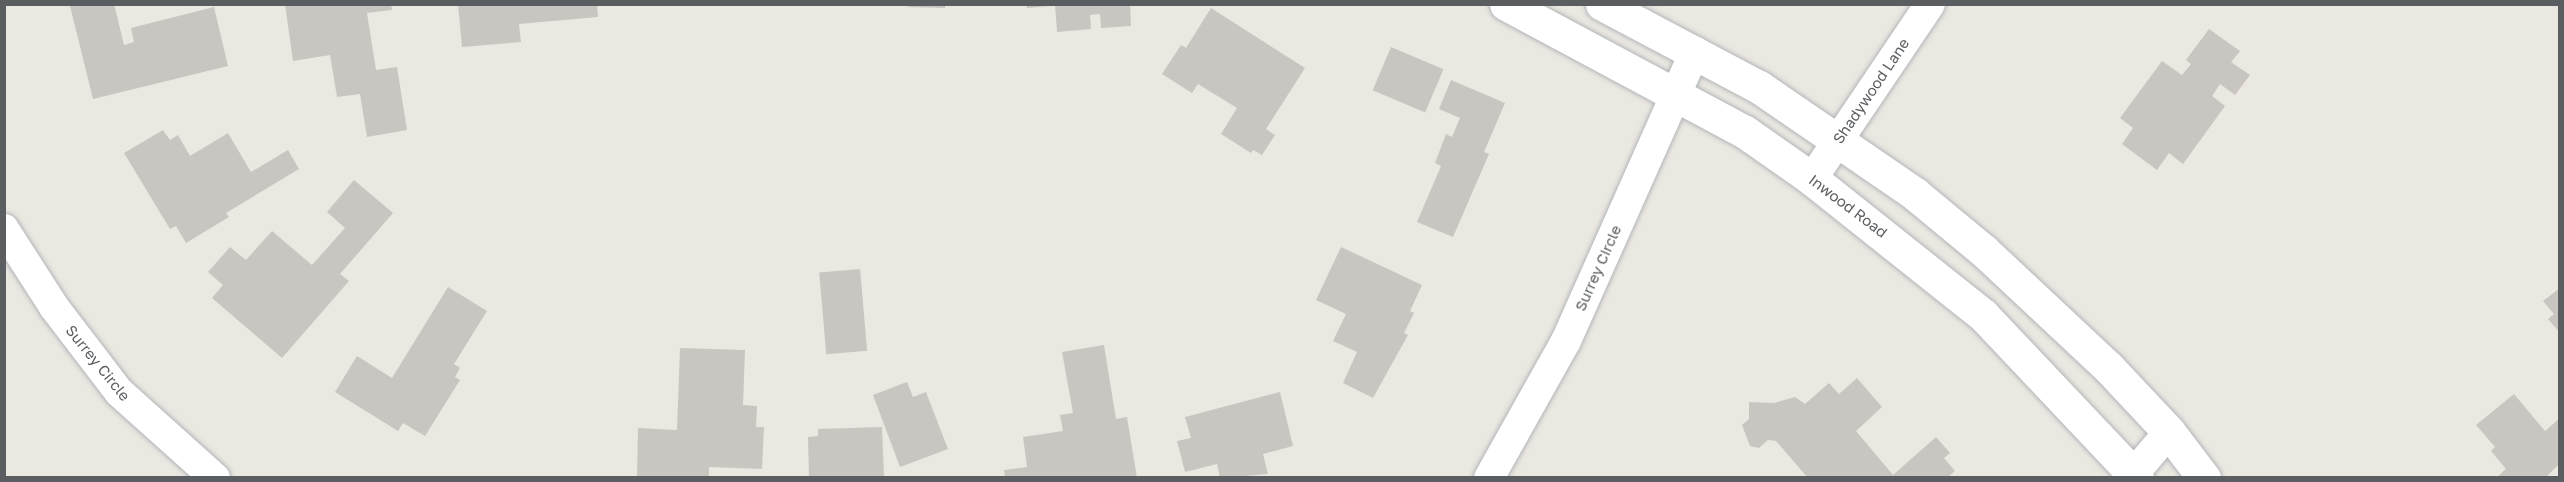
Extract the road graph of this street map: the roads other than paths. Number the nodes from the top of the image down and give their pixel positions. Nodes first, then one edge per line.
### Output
1 (1506, 4) edge
2 (1602, 4) edge
3 (1930, 4) edge
4 (1695, 51) junction
5 (1675, 93) junction
6 (1839, 138) junction
7 (1812, 179) junction
8 (4, 229) edge
9 (2169, 432) junction
10 (2133, 476) edge
11 (215, 477) edge
12 (1489, 477) edge
13 (2204, 477) edge

1 - 5 main road, Inwood Road
2 - 4 main road
3 - 6 street, Shadywood Lane
4 - 5 street, Surrey Circle
4 - 6 main road
5 - 7 main road, Inwood Road
5 - 12 street, Surrey Circle
6 - 7 street, Shadywood Lane
6 - 9 main road
7 - 10 main road, Inwood Road
8 - 11 street, Surrey Circle
9 - 10 street
9 - 13 main road

